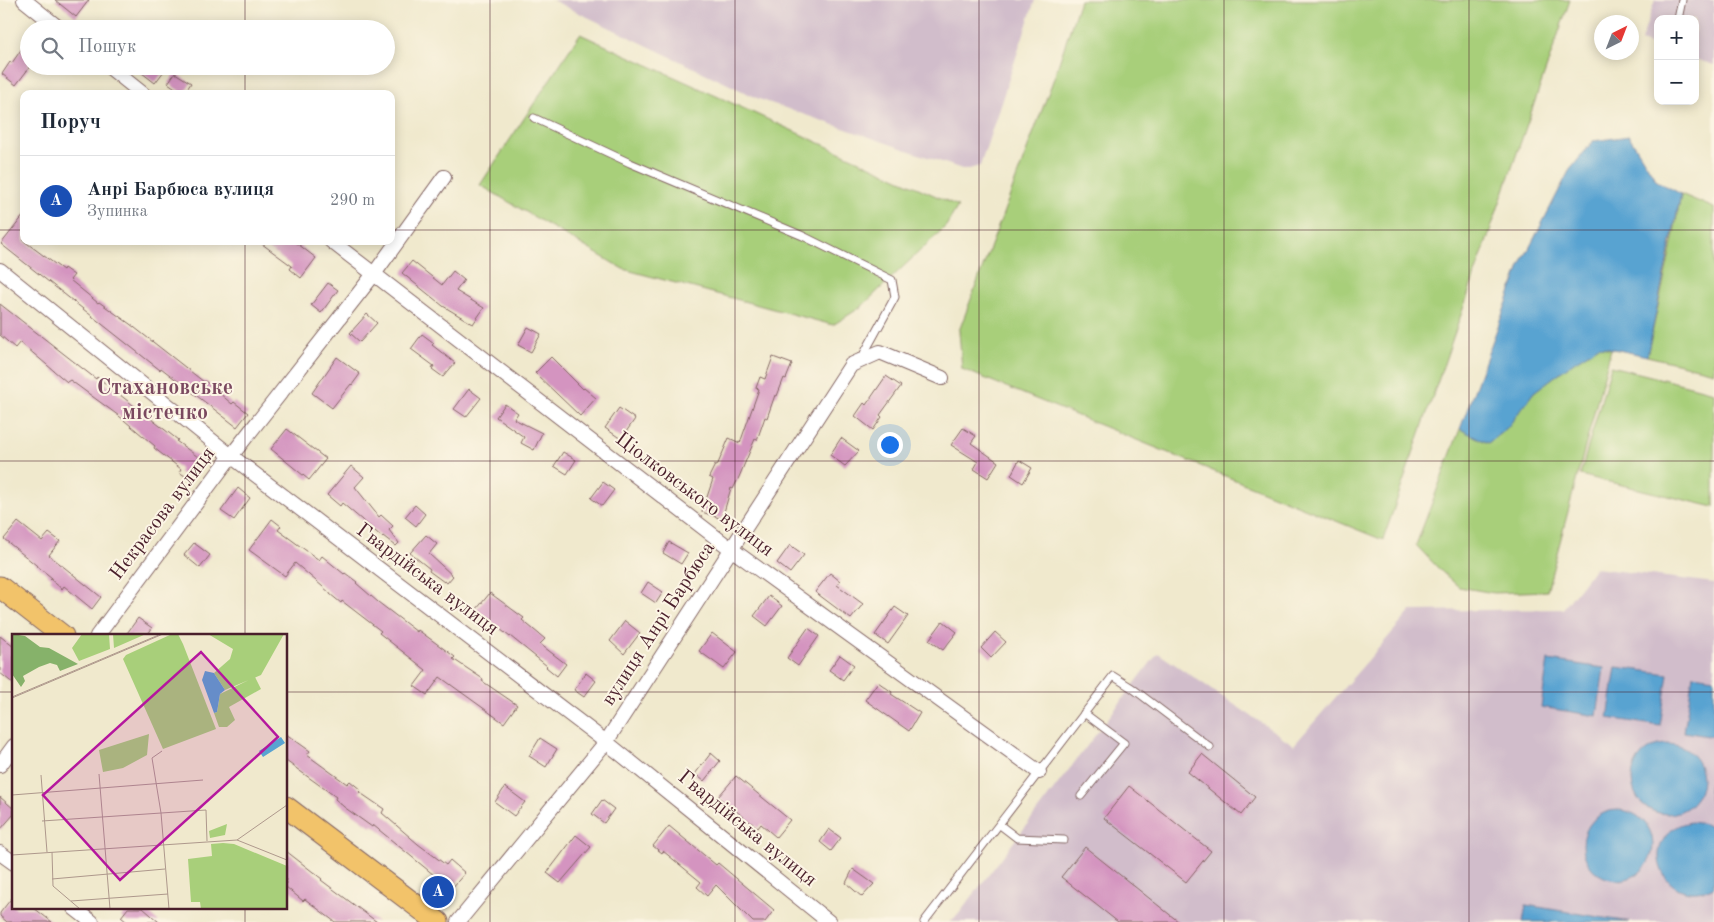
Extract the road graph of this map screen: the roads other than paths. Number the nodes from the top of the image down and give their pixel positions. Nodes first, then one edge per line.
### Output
1 (24, 0) edge
2 (1682, 0) edge
3 (1679, 15) edge
4 (49, 20) edge
5 (119, 75) edge
6 (138, 90) edge
7 (534, 118) dead end
8 (444, 177) dead end
9 (336, 245) edge
10 (395, 245) edge
11 (395, 245) edge
12 (0, 270) edge
13 (374, 274) junction
14 (860, 361) junction
15 (942, 378) dead end
16 (231, 456) junction
17 (731, 549) junction
18 (0, 587) edge
19 (60, 634) edge
20 (98, 634) edge
21 (1084, 713) junction
22 (606, 742) junction
23 (1210, 747) dead end
24 (12, 749) edge
25 (0, 765) edge
26 (1039, 772) junction
27 (1081, 796) dead end
28 (288, 808) edge
29 (1000, 825) junction
30 (1064, 840) dead end
31 (0, 853) edge
32 (12, 862) edge
33 (77, 910) edge
34 (92, 922) edge
35 (438, 922) edge
36 (458, 922) edge
37 (829, 922) edge
38 (924, 922) edge

1 - 4 street
2 - 3 lane
5 - 6 street
7 - 14 lane
8 - 10 street, Некрасова вулиця
9 - 13 street, Ціолковського вулиця
11 - 13 street, Некрасова вулиця
12 - 16 street, Гвардійська вулиця
13 - 16 street, Некрасова вулиця
13 - 17 street, Ціолковського вулиця
14 - 15 street, вулиця Анрі Барбюса
14 - 17 street, вулиця Анрі Барбюса
16 - 20 street, Некрасова вулиця
16 - 22 street, Гвардійська вулиця
17 - 22 street, вулиця Анрі Барбюса
17 - 26 street, Ціолковського вулиця
18 - 19 main road
21 - 23 lane
21 - 26 lane
21 - 27 lane
22 - 36 street, вулиця Анрі Барбюса
22 - 37 street, Гвардійська вулиця
24 - 25 street
26 - 29 lane
28 - 35 main road
29 - 30 lane
29 - 38 lane
31 - 32 street
33 - 34 street

